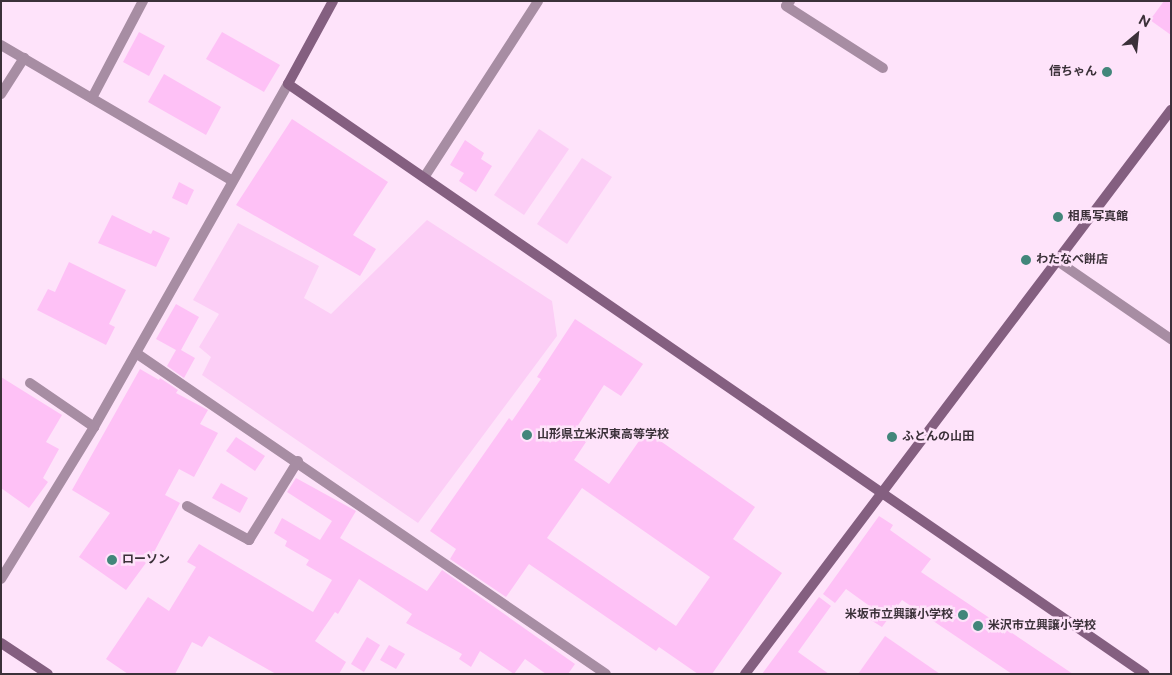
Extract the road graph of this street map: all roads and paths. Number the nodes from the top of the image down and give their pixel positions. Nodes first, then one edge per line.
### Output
1 (144, 1) edge
2 (333, 1) edge
3 (538, 1) edge
4 (790, 1) edge
5 (1, 45) edge
6 (24, 58) junction
7 (883, 68) dead end
8 (288, 84) junction
9 (1, 94) edge
10 (92, 98) junction
11 (1171, 110) edge
12 (425, 176) junction
13 (231, 180) junction
14 (1056, 260) junction
15 (1171, 339) edge
16 (136, 353) junction
17 (30, 383) dead end
18 (94, 427) junction
19 (298, 461) junction
20 (882, 492) junction
21 (187, 506) dead end
22 (1, 579) edge
23 (1, 643) edge
24 (48, 674) edge
25 (606, 674) edge
26 (745, 674) edge
27 (1146, 674) edge

1 - 10 street
2 - 8 street
3 - 12 street
4 - 7 street
5 - 6 street
6 - 9 street
6 - 10 street
8 - 12 street
8 - 13 street
10 - 13 street
11 - 14 street
12 - 20 street
13 - 16 street
14 - 15 street
14 - 20 street
16 - 18 street
16 - 19 street
17 - 18 street
18 - 22 street
19 - 21 street
19 - 25 street
20 - 26 street
20 - 27 street
23 - 24 street

